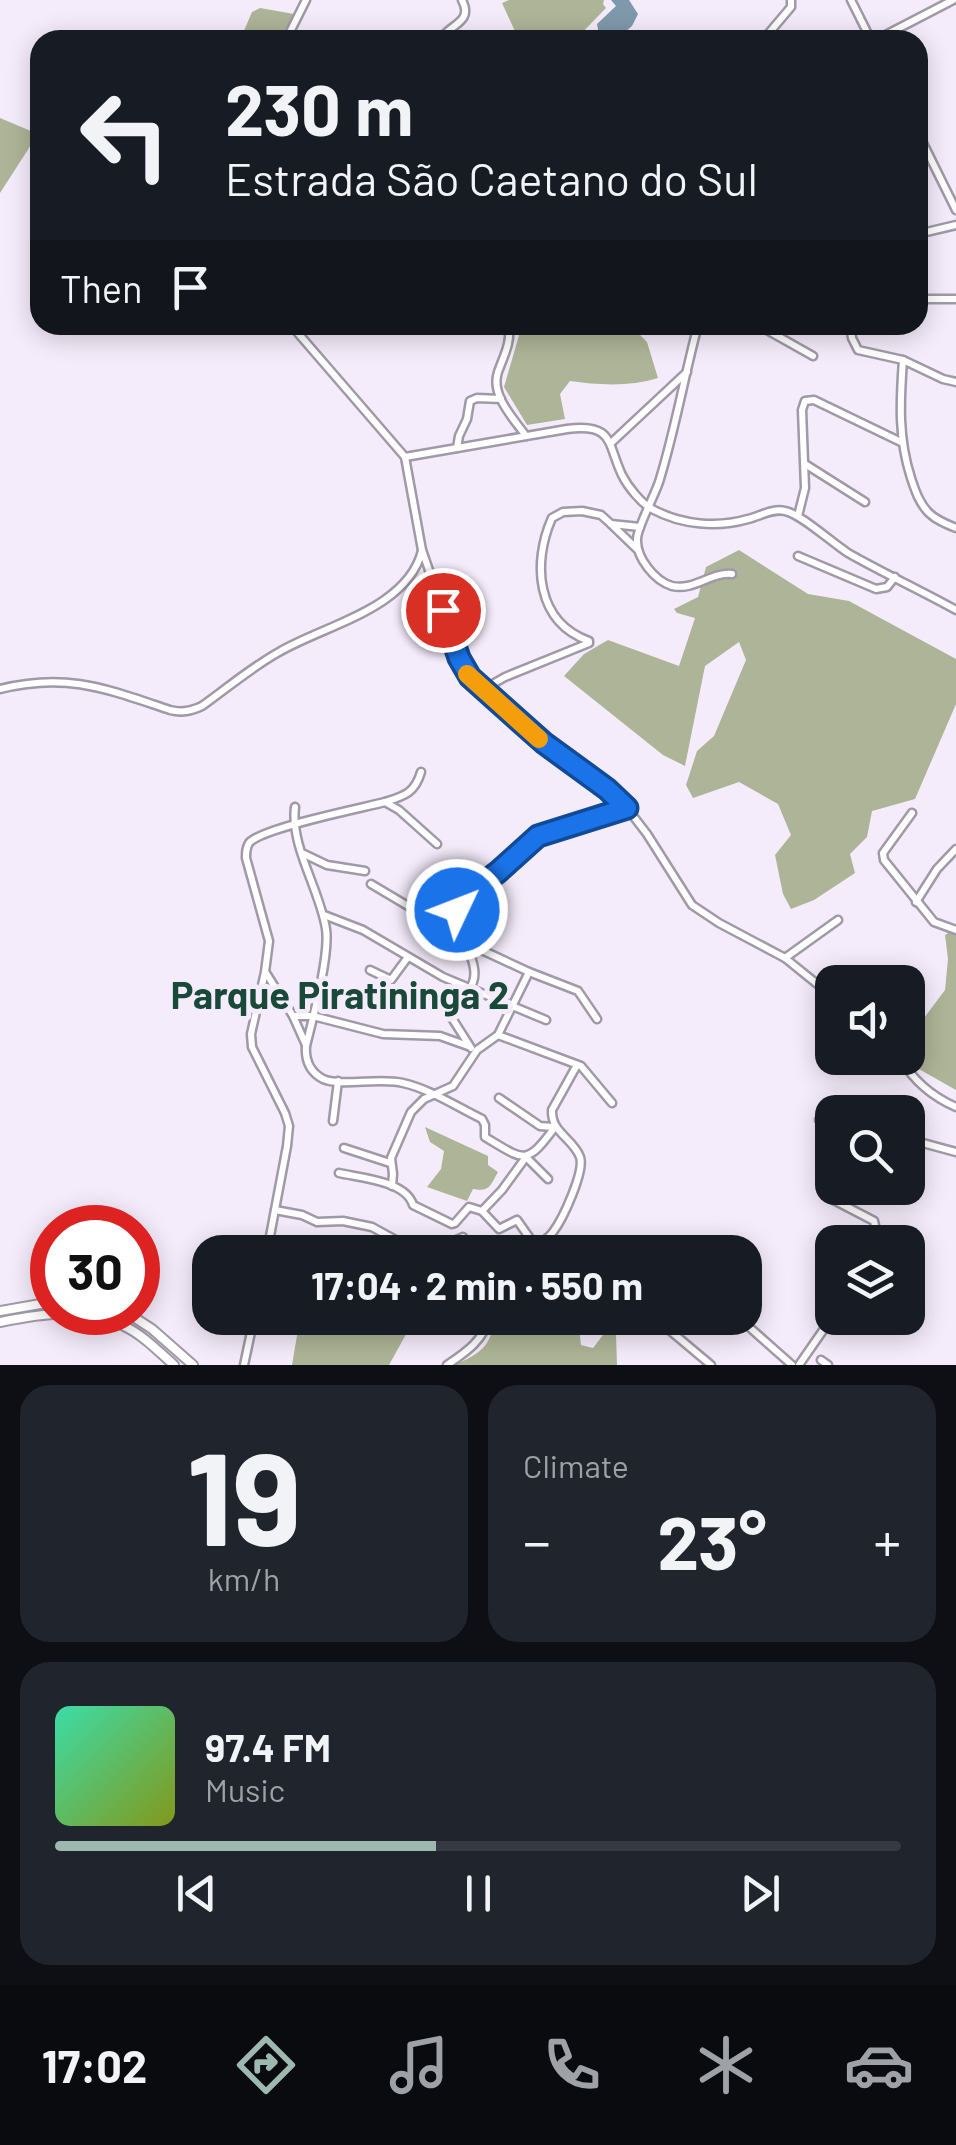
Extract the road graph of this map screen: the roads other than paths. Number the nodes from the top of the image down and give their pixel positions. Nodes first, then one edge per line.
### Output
1 (306, 0) edge
2 (462, 0) edge
3 (791, 0) edge
4 (851, 0) edge
5 (955, 0) edge
6 (291, 30) edge
7 (449, 30) edge
8 (772, 30) edge
9 (868, 30) edge
10 (894, 30) edge
11 (928, 153) edge
12 (956, 210) edge
13 (956, 225) edge
14 (928, 232) edge
15 (928, 299) edge
16 (956, 299) edge
17 (301, 335) edge
18 (508, 335) edge
19 (696, 335) edge
20 (778, 335) edge
21 (852, 335) edge
22 (812, 356) dead end
23 (903, 360) junction
24 (687, 372) junction
25 (956, 382) edge
26 (501, 399) junction
27 (526, 436) junction
28 (612, 442) junction
29 (901, 442) junction
30 (457, 448) junction
31 (405, 456) junction
32 (804, 463) junction
33 (865, 502) dead end
34 (650, 508) junction
35 (798, 516) junction
36 (611, 524) junction
37 (640, 527) junction
38 (956, 528) edge
39 (422, 550) junction
40 (638, 552) junction
41 (798, 556) dead end
42 (732, 574) dead end
43 (896, 577) junction
44 (956, 610) edge
45 (0, 689) edge
46 (484, 689) junction
47 (421, 772) dead end
48 (385, 802) junction
49 (295, 807) dead end
50 (627, 808) junction
51 (912, 814) dead end
52 (295, 824) junction
53 (436, 844) dead end
54 (956, 849) edge
55 (302, 854) junction
56 (364, 871) dead end
57 (371, 884) dead end
58 (916, 902) junction
59 (324, 915) junction
60 (838, 920) dead end
61 (956, 930) edge
62 (464, 942) junction
63 (408, 957) junction
64 (785, 958) junction
65 (370, 970) dead end
66 (266, 972) junction
67 (530, 972) junction
68 (815, 982) edge
69 (470, 989) junction
70 (278, 992) junction
71 (261, 994) junction
72 (511, 1006) junction
73 (293, 1016) junction
74 (313, 1016) junction
75 (596, 1019) dead end
76 (546, 1020) dead end
77 (498, 1035) junction
78 (306, 1046) junction
79 (474, 1049) junction
80 (577, 1065) junction
81 (913, 1075) edge
82 (338, 1081) junction
83 (436, 1095) junction
84 (499, 1098) dead end
85 (612, 1103) dead end
86 (956, 1107) edge
87 (333, 1121) dead end
88 (555, 1126) junction
89 (925, 1144) edge
90 (344, 1148) dead end
91 (956, 1152) edge
92 (526, 1157) junction
93 (390, 1163) junction
94 (339, 1173) dead end
95 (548, 1179) dead end
96 (392, 1186) junction
97 (843, 1205) edge
98 (275, 1210) junction
99 (482, 1211) junction
100 (875, 1225) edge
101 (270, 1235) edge
102 (387, 1235) edge
103 (528, 1235) edge
104 (547, 1235) edge
105 (30, 1306) edge
106 (0, 1311) edge
107 (0, 1322) edge
108 (158, 1335) edge
109 (250, 1335) edge
110 (483, 1335) edge
111 (675, 1335) edge
112 (760, 1335) edge
113 (819, 1335) edge
114 (174, 1365) edge
115 (193, 1365) edge
116 (244, 1365) edge
117 (448, 1365) edge
118 (711, 1365) edge
119 (796, 1365) edge

1 - 6 street
2 - 7 street
3 - 8 street
4 - 9 street
5 - 10 street
11 - 12 street
13 - 14 street
15 - 16 street
17 - 31 street
18 - 26 street
19 - 24 street
20 - 22 street
21 - 23 street
23 - 25 street
23 - 29 street
24 - 28 street
24 - 34 street
26 - 27 street
26 - 30 street
27 - 28 street
27 - 30 street
28 - 34 street
29 - 32 street
29 - 38 street
30 - 31 street
31 - 39 street
32 - 33 street
32 - 35 street
34 - 35 street
34 - 37 street
35 - 43 street
36 - 37 street
36 - 40 street
36 - 46 street
37 - 40 street
39 - 45 street
39 - 46 street
40 - 42 street
41 - 43 street
43 - 44 street
46 - 50 street
47 - 48 street
48 - 52 street
48 - 53 street
49 - 52 street
50 - 62 street
50 - 64 street
51 - 58 street
52 - 55 street
52 - 66 street
54 - 58 street
55 - 56 street
55 - 59 street
57 - 62 street
58 - 61 street
59 - 63 street
59 - 74 street
60 - 64 street
62 - 67 street
62 - 69 street
63 - 65 street
63 - 69 street
64 - 68 street
66 - 70 street
66 - 71 street
67 - 72 street
67 - 75 street
69 - 72 street
69 - 79 street
70 - 71 street
70 - 73 street
71 - 98 street
72 - 76 street
72 - 77 street
73 - 74 street
73 - 78 street
74 - 78 street
74 - 79 street
77 - 79 street
77 - 80 street
78 - 82 street
79 - 83 street
80 - 85 street
80 - 88 street
81 - 86 street
82 - 83 street
82 - 87 street
83 - 92 street
83 - 93 street
84 - 88 street
88 - 92 street
88 - 104 street
89 - 91 street
90 - 93 street
92 - 95 street
92 - 99 street
93 - 96 street
94 - 96 street
96 - 99 street
97 - 100 street
98 - 101 street
98 - 102 street
99 - 103 street
105 - 106 street
107 - 114 street
108 - 115 street
109 - 116 street
110 - 117 street
111 - 118 street
112 - 119 street
113 - 119 street

